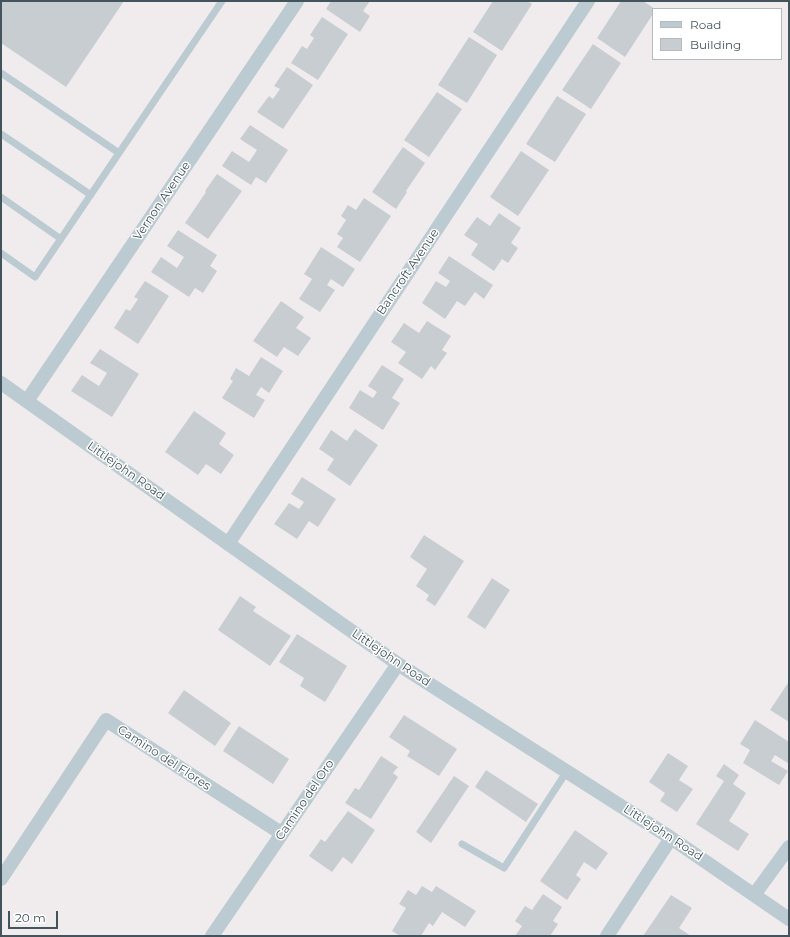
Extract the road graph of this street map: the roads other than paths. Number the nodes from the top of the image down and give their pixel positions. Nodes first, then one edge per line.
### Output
1 (222, 1) edge
2 (297, 1) edge
3 (588, 1) edge
4 (1, 73) edge
5 (1, 134) edge
6 (119, 153) junction
7 (91, 195) junction
8 (1, 197) edge
9 (61, 239) junction
10 (1, 253) edge
11 (1, 383) edge
12 (26, 401) junction
13 (228, 544) junction
14 (398, 664) junction
15 (567, 772) junction
16 (281, 833) junction
17 (671, 838) junction
18 (462, 844) dead end
19 (789, 847) edge
20 (1, 879) edge
21 (754, 895) junction
22 (789, 919) edge
23 (212, 936) edge
24 (606, 936) edge

1 - 6 lane
2 - 12 street, Vernon Avenue
3 - 13 street, Bancroft Avenue
4 - 6 lane
5 - 7 lane
6 - 7 lane
7 - 9 lane
8 - 9 lane
9 - 10 lane
11 - 12 street, Littlejohn Road
12 - 13 street, Littlejohn Road
13 - 14 street, Littlejohn Road
14 - 15 street, Littlejohn Road
14 - 16 street, Camino del Oro
15 - 17 street, Littlejohn Road
15 - 18 lane
16 - 20 street, Camino del Flores
16 - 23 street, Camino del Oro
17 - 21 street, Littlejohn Road
17 - 24 street
19 - 21 street
21 - 22 street, Littlejohn Road

